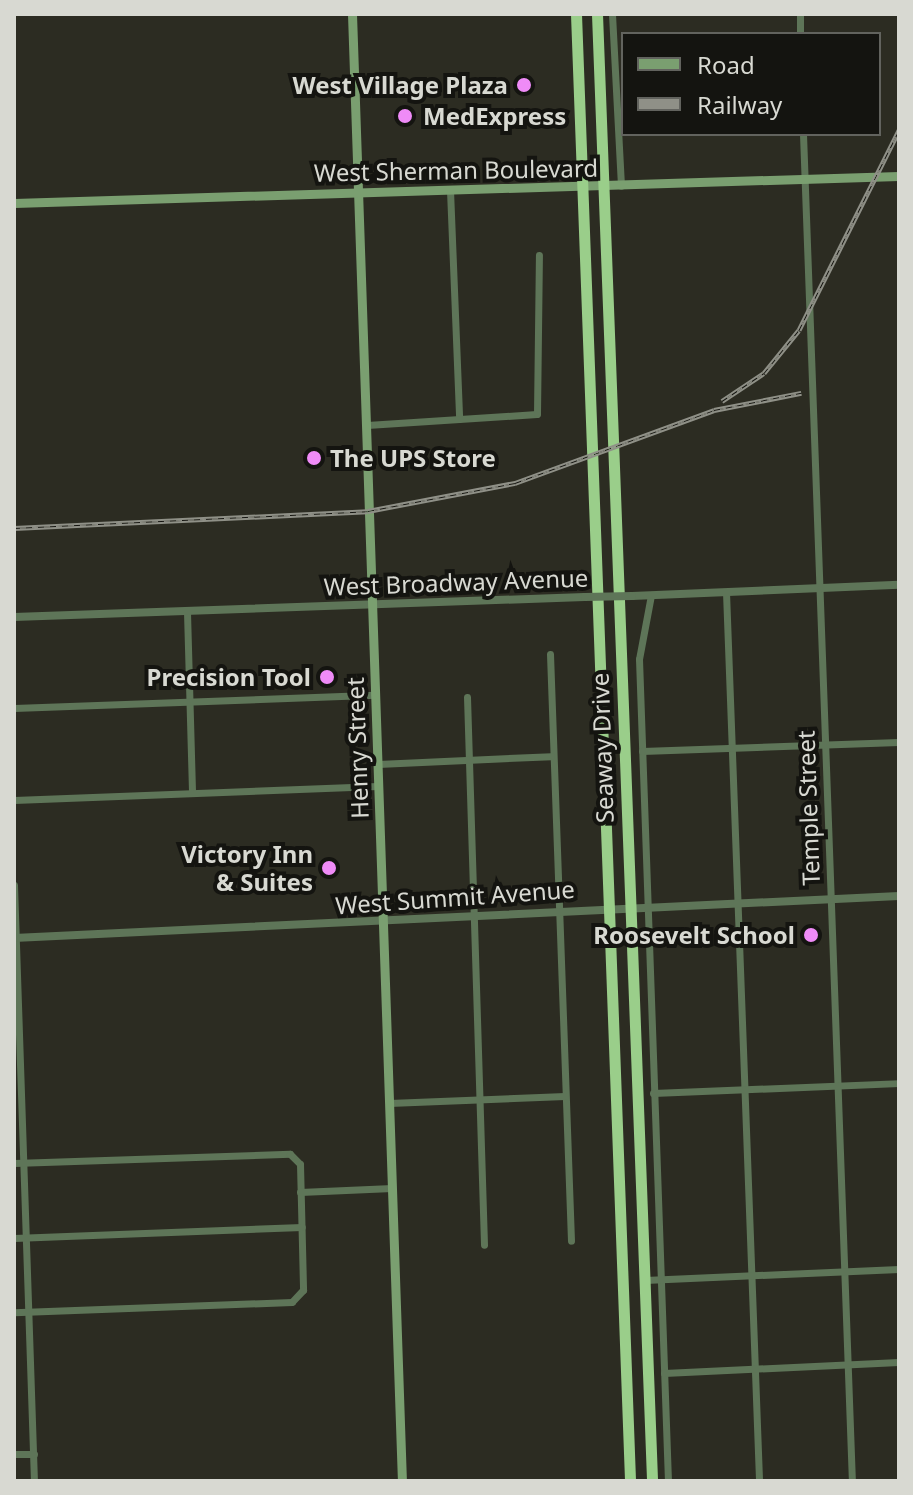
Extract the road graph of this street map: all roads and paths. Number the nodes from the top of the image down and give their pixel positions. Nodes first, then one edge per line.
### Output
1 (352, 14) edge
2 (576, 14) edge
3 (597, 14) edge
4 (612, 14) edge
5 (577, 57) junction
6 (803, 136) edge
7 (899, 176) edge
8 (804, 179) junction
9 (605, 182) junction
10 (583, 186) junction
11 (621, 186) junction
12 (450, 190) junction
13 (359, 192) junction
14 (584, 201) junction
15 (14, 203) edge
16 (539, 255) dead end
17 (608, 312) junction
18 (459, 419) junction
19 (367, 425) junction
20 (899, 585) edge
21 (819, 588) junction
22 (726, 592) junction
23 (651, 595) junction
24 (372, 606) junction
25 (187, 612) junction
26 (14, 617) edge
27 (550, 654) dead end
28 (375, 695) junction
29 (467, 697) dead end
30 (189, 701) junction
31 (14, 708) edge
32 (899, 742) edge
33 (825, 745) junction
34 (732, 748) junction
35 (642, 751) junction
36 (551, 756) junction
37 (467, 759) junction
38 (378, 764) junction
39 (605, 776) junction
40 (378, 786) junction
41 (192, 793) junction
42 (14, 800) edge
43 (14, 885) edge
44 (899, 896) edge
45 (831, 899) junction
46 (739, 903) junction
47 (646, 906) junction
48 (609, 907) junction
49 (629, 907) junction
50 (558, 910) junction
51 (473, 913) junction
52 (383, 917) junction
53 (610, 928) junction
54 (15, 938) edge
55 (16, 1015) edge
56 (635, 1033) junction
57 (899, 1083) edge
58 (839, 1085) junction
59 (17, 1089) edge
60 (745, 1089) junction
61 (653, 1093) junction
62 (565, 1096) junction
63 (480, 1099) junction
64 (389, 1103) junction
65 (18, 1163) edge
66 (392, 1188) junction
67 (300, 1192) junction
68 (302, 1227) junction
69 (25, 1237) junction
70 (14, 1238) edge
71 (571, 1241) dead end
72 (484, 1245) dead end
73 (899, 1269) edge
74 (845, 1271) junction
75 (752, 1275) junction
76 (662, 1279) junction
77 (645, 1280) junction
78 (27, 1311) junction
79 (14, 1312) edge
80 (899, 1362) edge
81 (848, 1364) junction
82 (755, 1368) junction
83 (664, 1373) junction
84 (14, 1454) edge
85 (34, 1454) junction
86 (34, 1481) edge
87 (402, 1481) edge
88 (630, 1481) edge
89 (652, 1481) edge
90 (668, 1481) edge
91 (759, 1481) edge
92 (852, 1481) edge

1 - 13 main road, Henry Street
2 - 5 highway, Seaway Drive
3 - 9 highway, Seaway Drive
4 - 11 street
5 - 9 highway
5 - 10 highway, Seaway Drive
6 - 8 street, Temple Street
7 - 8 main road, West Sherman Boulevard
8 - 11 main road, West Sherman Boulevard
8 - 21 street, Temple Street
9 - 10 main road, West Sherman Boulevard
9 - 11 main road, West Sherman Boulevard
9 - 17 highway, Seaway Drive
10 - 12 main road, West Sherman Boulevard
10 - 14 highway, Seaway Drive
12 - 13 main road, West Sherman Boulevard
12 - 18 street
13 - 15 main road, West Sherman Boulevard
13 - 19 main road, Henry Street
14 - 17 highway
14 - 39 highway, Seaway Drive
16 - 18 street
17 - 49 highway, Seaway Drive
18 - 19 street
19 - 24 main road, Henry Street
20 - 21 street, West Broadway Avenue
21 - 22 street, West Broadway Avenue
21 - 33 street, Temple Street
22 - 23 street, West Broadway Avenue
22 - 34 street
23 - 24 street, West Broadway Avenue, bridge
23 - 35 street
24 - 25 street, West Broadway Avenue
24 - 28 main road, Henry Street
25 - 26 street, West Broadway Avenue
25 - 30 street
27 - 36 street
28 - 30 street
28 - 38 main road, Henry Street
29 - 37 street
30 - 31 street
30 - 41 street
32 - 33 street
33 - 34 street
33 - 45 street, Temple Street
34 - 35 street
34 - 46 street
35 - 47 street
36 - 37 street
36 - 50 street
37 - 38 street
37 - 51 street
38 - 40 main road, Henry Street
39 - 48 highway, Seaway Drive
39 - 49 highway
40 - 41 street
40 - 52 main road, Henry Street
41 - 42 street
43 - 54 street
44 - 45 street, West Summit Avenue
45 - 46 street, West Summit Avenue
45 - 58 street, Temple Street
46 - 47 street, West Summit Avenue
46 - 60 street
47 - 49 street, West Summit Avenue
47 - 61 street
48 - 49 street, West Summit Avenue
48 - 50 street, West Summit Avenue
48 - 53 highway, Seaway Drive
49 - 56 highway, Seaway Drive
50 - 51 street, West Summit Avenue
50 - 62 street
51 - 52 street, West Summit Avenue
51 - 63 street
52 - 54 street, West Summit Avenue
52 - 64 main road, Henry Street
53 - 56 highway
53 - 88 highway, Seaway Drive
54 - 55 street
55 - 59 street
56 - 77 highway, Seaway Drive
57 - 58 street
58 - 60 street
58 - 74 street, Temple Street
59 - 65 street
60 - 61 street
60 - 75 street
61 - 76 street
62 - 63 street
62 - 71 street
63 - 64 street
63 - 72 street
64 - 66 main road, Henry Street
65 - 67 street
65 - 69 street
66 - 67 street
66 - 87 main road, Henry Street
67 - 68 street
68 - 69 street
68 - 78 street
69 - 70 street
69 - 78 street
73 - 74 street
74 - 75 street
74 - 81 street, Temple Street
75 - 76 street
75 - 82 street
76 - 77 street
76 - 83 street
77 - 89 highway, Seaway Drive
78 - 79 street
78 - 85 street
80 - 81 street
81 - 82 street
81 - 92 street, Temple Street
82 - 83 street
82 - 91 street
83 - 90 street
84 - 85 street
85 - 86 street

